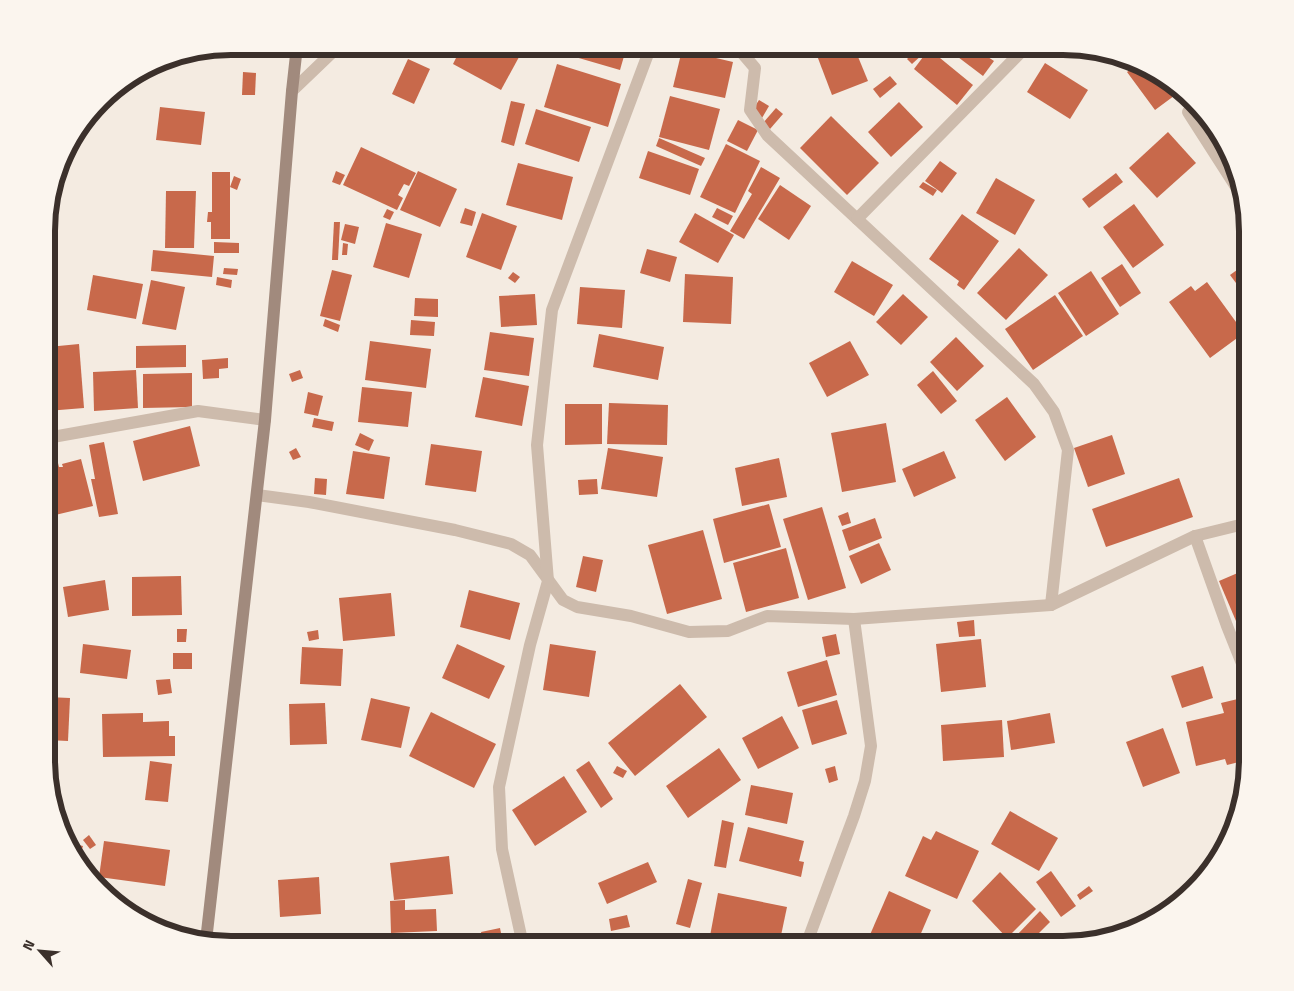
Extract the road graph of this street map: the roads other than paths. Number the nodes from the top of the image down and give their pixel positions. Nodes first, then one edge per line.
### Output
1 (296, 55) edge
2 (330, 55) edge
3 (648, 55) edge
4 (743, 55) edge
5 (1018, 55) edge
6 (292, 91) junction
7 (1188, 112) dead end
8 (1231, 179) edge
9 (856, 218) junction
10 (265, 420) junction
11 (55, 437) edge
12 (257, 496) junction
13 (1239, 525) edge
14 (1195, 536) junction
15 (548, 581) junction
16 (1051, 605) junction
17 (854, 619) junction
18 (1239, 656) edge
19 (207, 934) edge
20 (521, 936) edge
21 (809, 936) edge

1 - 6 main road
2 - 6 street
3 - 15 street
4 - 9 street
5 - 9 street
6 - 10 main road
7 - 8 street
9 - 16 street
10 - 11 street
10 - 12 main road
12 - 15 street
12 - 19 main road
13 - 14 street
14 - 16 street
14 - 18 street
15 - 17 street
15 - 20 street
16 - 17 street
17 - 21 street

